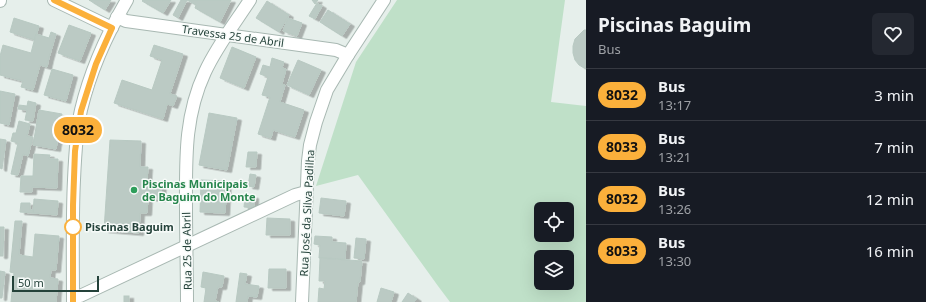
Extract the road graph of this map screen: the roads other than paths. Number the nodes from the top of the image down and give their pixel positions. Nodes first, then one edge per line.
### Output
1 (54, 0) edge
2 (127, 0) edge
3 (250, 0) edge
4 (384, 0) edge
5 (117, 17) junction
6 (112, 28) junction
7 (227, 35) junction
8 (348, 55) junction
9 (306, 192) junction
10 (186, 246) junction
11 (73, 300) edge
12 (187, 302) edge
13 (302, 302) edge

1 - 6 street
2 - 5 street
3 - 7 street, Rua 25 de Abril
4 - 8 street, Rua José da Silva Padilha
5 - 6 street
5 - 7 street, Travessa 25 de Abril
6 - 11 street
7 - 8 street, Travessa 25 de Abril
7 - 10 street, Rua 25 de Abril
8 - 9 street, Rua José da Silva Padilha
9 - 10 street
9 - 13 street, Rua José da Silva Padilha
10 - 11 street
10 - 12 street, Rua 25 de Abril

